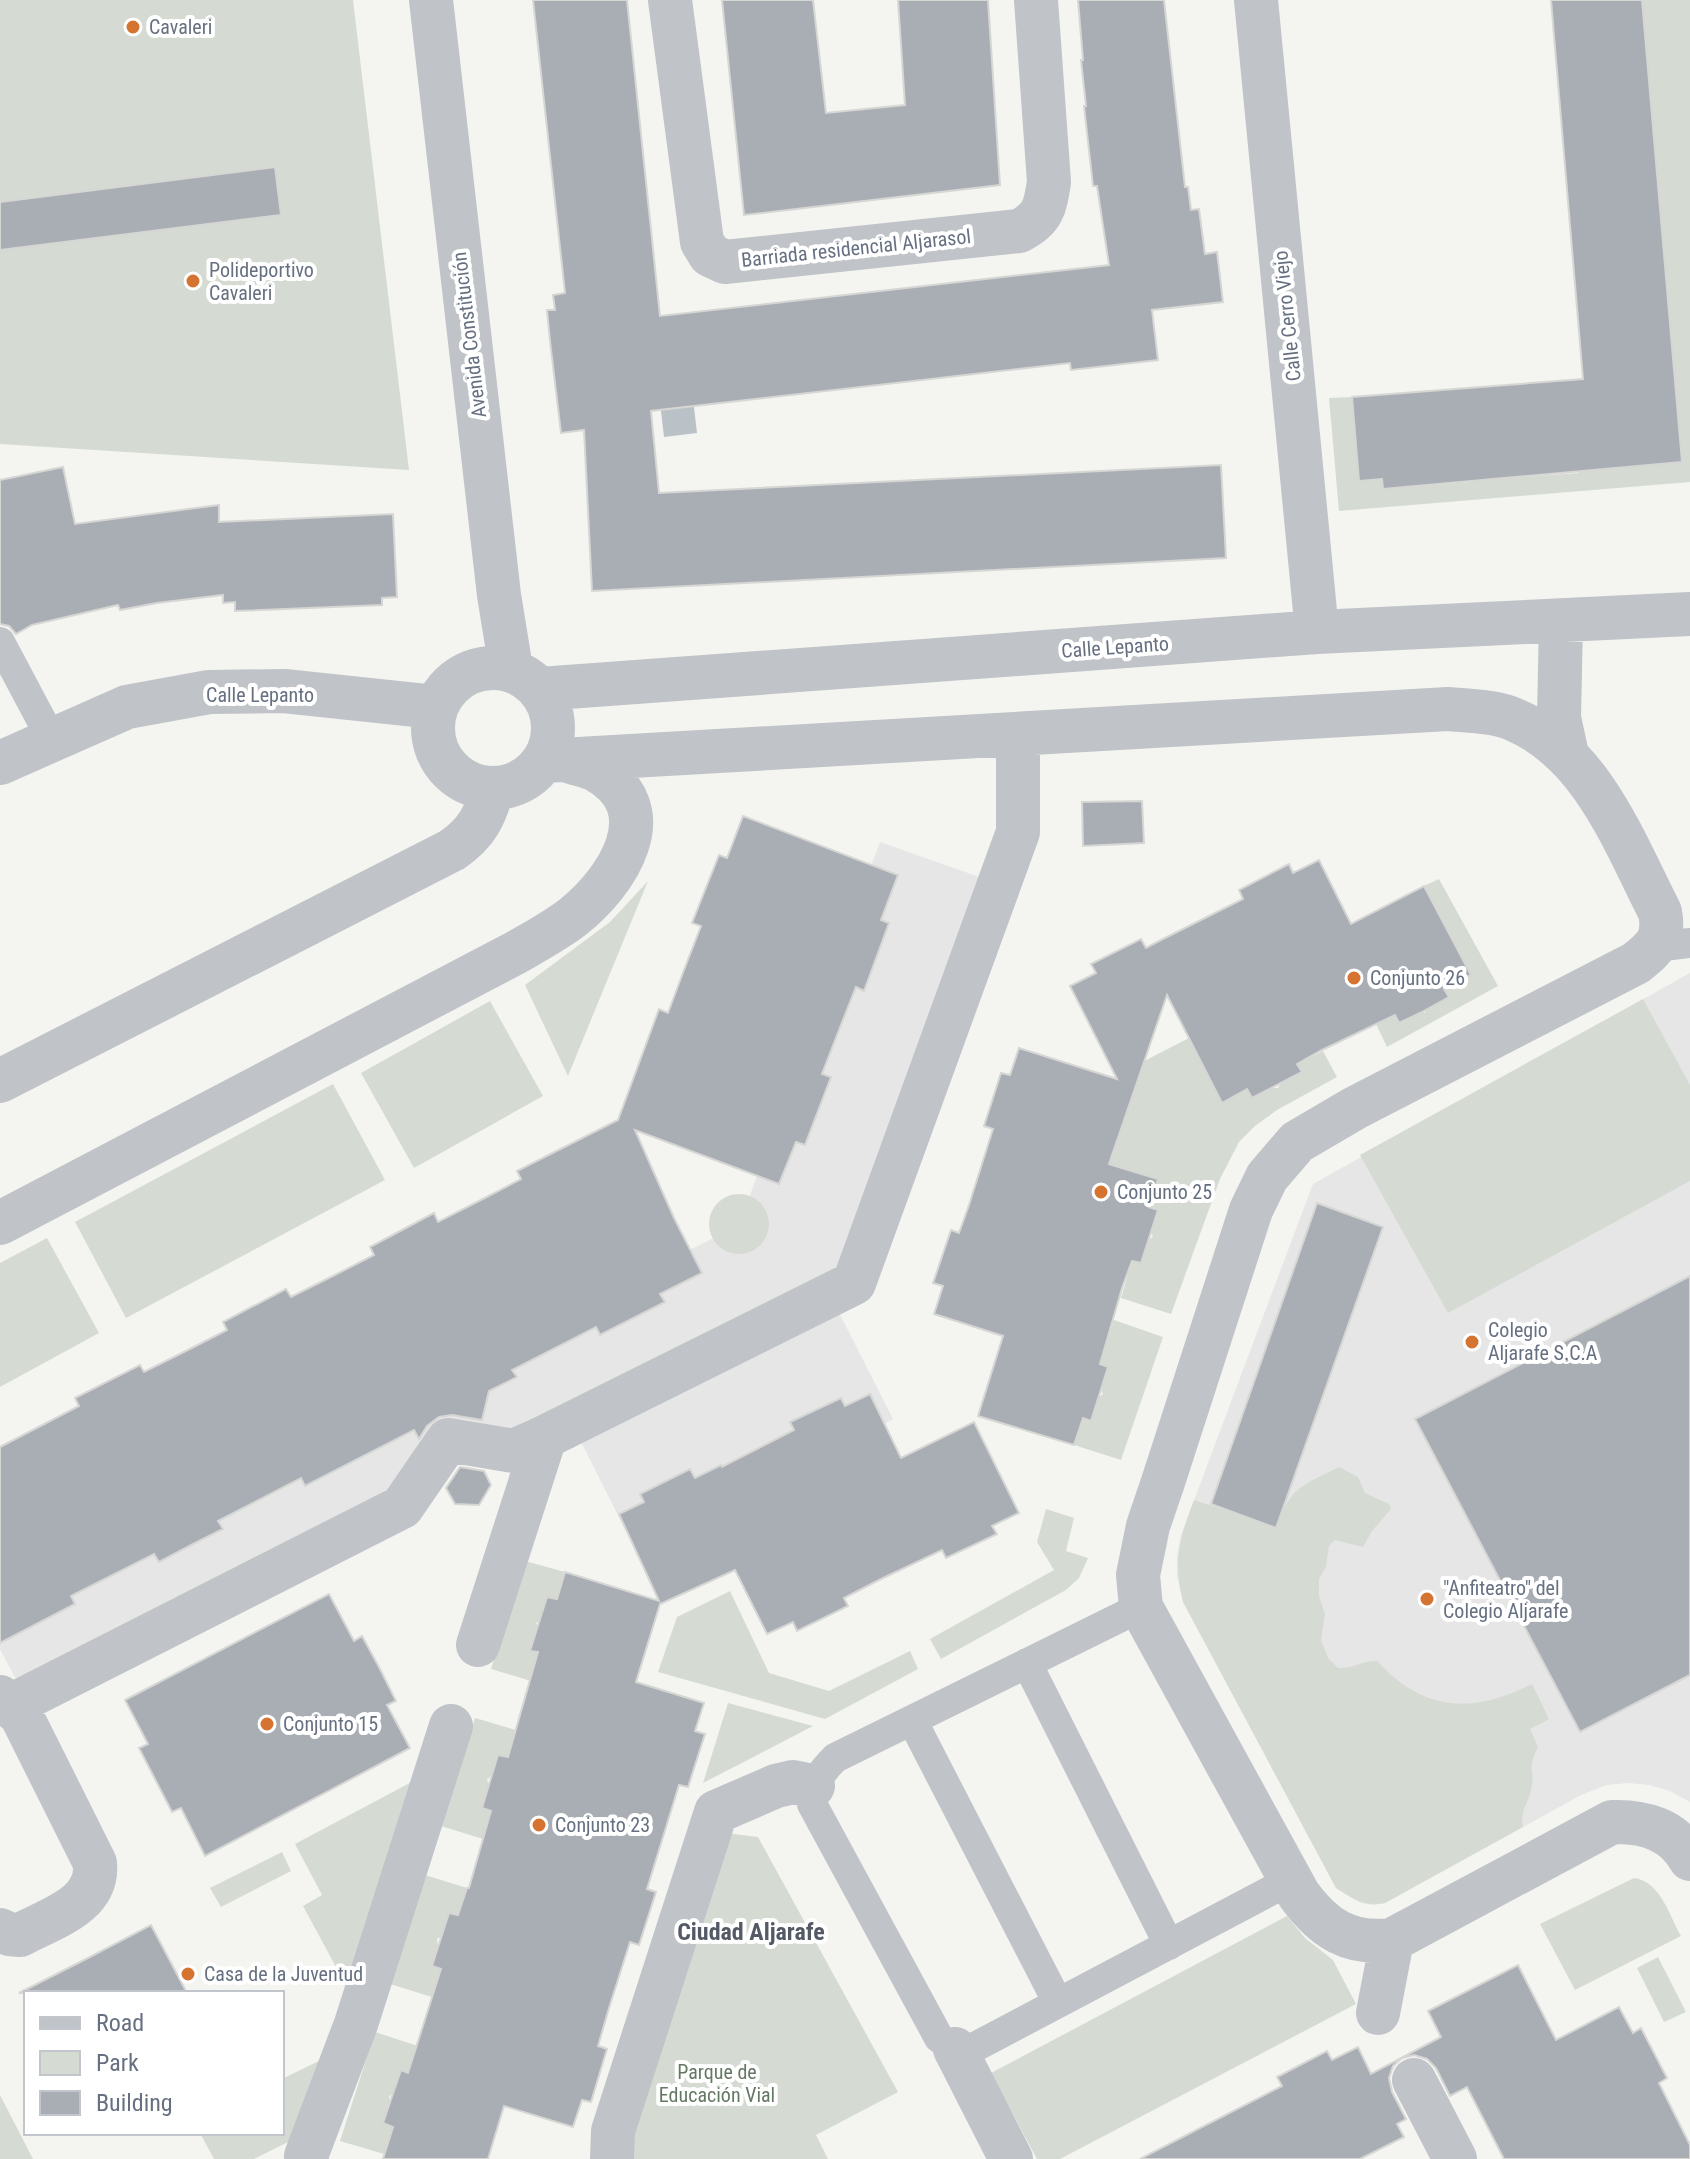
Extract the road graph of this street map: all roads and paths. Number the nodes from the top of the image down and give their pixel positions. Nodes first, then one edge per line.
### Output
1 (431, 0) edge
2 (670, 0) edge
3 (1036, 0) edge
4 (1256, 0) edge
5 (1690, 614) edge
6 (1561, 622) junction
7 (1317, 632) junction
8 (0, 642) edge
9 (525, 679) junction
10 (435, 707) junction
11 (1018, 735) junction
12 (52, 740) junction
13 (1567, 755) junction
14 (555, 761) junction
15 (0, 763) edge
16 (493, 788) junction
17 (1673, 945) edge
18 (0, 1081) edge
19 (0, 1223) edge
20 (545, 1437) junction
21 (1141, 1607) junction
22 (478, 1645) dead end
23 (1027, 1663) junction
24 (6, 1701) edge
25 (912, 1720) junction
26 (451, 1726) dead end
27 (813, 1786) junction
28 (1690, 1859) edge
29 (1291, 1880) junction
30 (0, 1930) edge
31 (1392, 1940) junction
32 (1169, 1945) junction
33 (1058, 2003) junction
34 (1378, 2013) dead end
35 (955, 2049) junction
36 (1414, 2080) dead end
37 (307, 2159) edge
38 (612, 2159) edge
39 (1011, 2159) edge
40 (1455, 2159) edge

1 - 9 street, Avenida Constitución
2 - 3 street, Barriada residencial Aljarasol
4 - 7 street, Calle Cerro Viejo
5 - 6 street, Calle Lepanto
6 - 7 street, Calle Lepanto
6 - 13 street
7 - 9 street, Calle Lepanto
8 - 12 lane
9 - 10 street
9 - 14 street
10 - 12 street, Calle Lepanto
10 - 16 street
11 - 13 street
11 - 14 street
11 - 20 street
12 - 15 street, Calle Lepanto
13 - 17 street
14 - 16 street
14 - 19 street
16 - 18 street
17 - 21 street
20 - 22 street
20 - 24 street
21 - 23 lane
21 - 29 street
23 - 25 lane
23 - 32 lane
24 - 30 street
25 - 27 lane
25 - 33 lane
26 - 37 street
27 - 35 lane
27 - 38 street
28 - 31 street
29 - 31 street
29 - 32 lane
31 - 34 street
32 - 33 lane
33 - 35 lane
35 - 39 street
36 - 40 street

